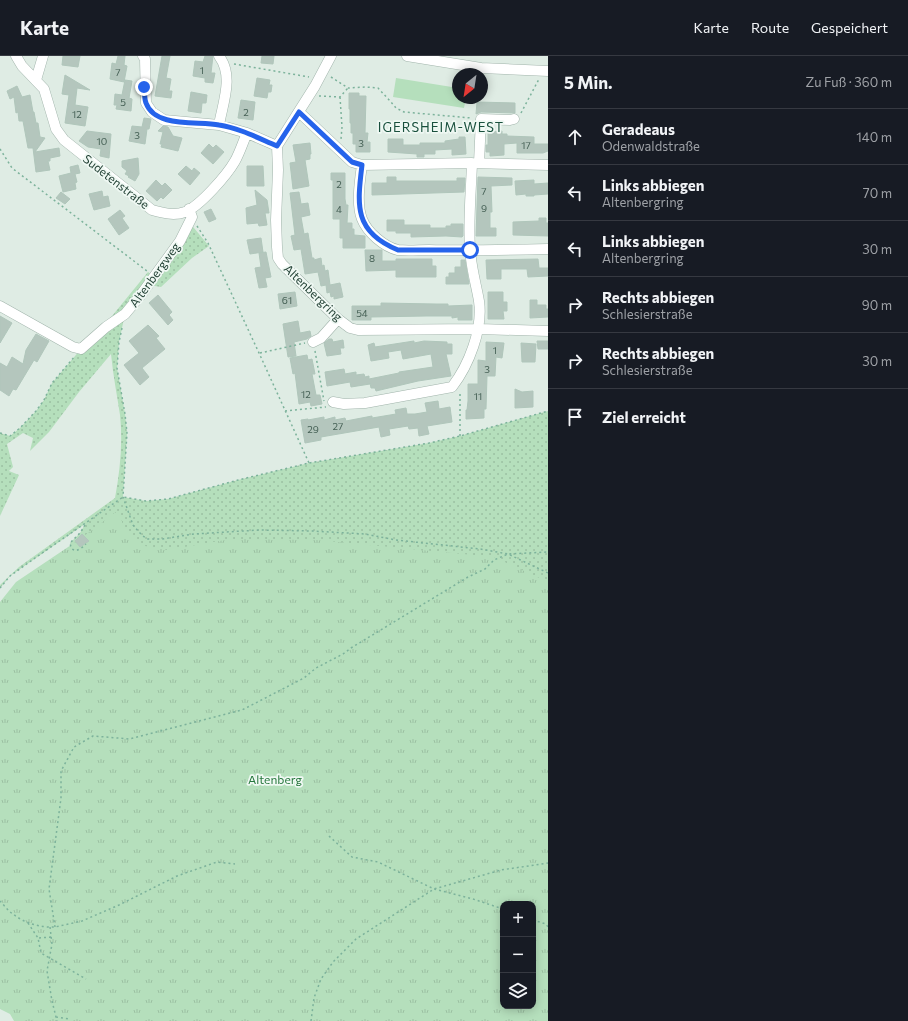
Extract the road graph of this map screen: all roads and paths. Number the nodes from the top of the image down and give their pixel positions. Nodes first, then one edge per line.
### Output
1 (16, 56) edge
2 (43, 56) edge
3 (322, 56) edge
4 (332, 56) edge
5 (407, 56) edge
6 (144, 58) edge
7 (222, 59) edge
8 (545, 72) edge
9 (321, 75) junction
10 (36, 80) junction
11 (348, 88) junction
12 (309, 95) junction
13 (340, 97) junction
14 (299, 112) junction
15 (481, 119) junction
16 (514, 119) joint
17 (219, 125) junction
18 (247, 133) junction
19 (277, 146) junction
20 (0, 149) edge
21 (338, 150) junction
22 (475, 163) junction
23 (362, 165) junction
24 (548, 165) edge
25 (190, 214) junction
26 (548, 249) edge
27 (470, 250) junction
28 (154, 277) junction
29 (0, 306) edge
30 (126, 314) junction
31 (338, 319) junction
32 (479, 329) junction
33 (548, 331) edge
34 (313, 342) junction
35 (81, 349) junction
36 (260, 353) junction
37 (456, 381) junction
38 (322, 390) dead end
39 (333, 402) joint
40 (548, 410) edge
41 (285, 411) junction
42 (0, 433) edge
43 (460, 436) junction
44 (309, 463) junction
45 (123, 498) junction
46 (86, 523) junction
47 (86, 544) dead end
48 (548, 552) edge
49 (508, 554) junction
50 (548, 573) edge
51 (0, 588) edge
52 (329, 836) dead end
53 (548, 863) edge
54 (235, 864) dead end
55 (434, 889) junction
56 (0, 901) edge
57 (500, 908) edge
58 (536, 921) edge
59 (28, 923) junction
60 (50, 927) junction
61 (55, 927) junction
62 (548, 927) edge
63 (50, 937) junction
64 (38, 938) junction
65 (50, 957) junction
66 (86, 979) dead end
67 (56, 1017) junction
68 (70, 1019) dead end
69 (57, 1021) edge
70 (311, 1021) edge

1 - 10 street, Sudetenstraße
2 - 10 street
3 - 9 street
4 - 9 street
5 - 8 street
6 - 17 street
7 - 9 path
7 - 17 street
8 - 16 path
9 - 11 path
9 - 12 street
10 - 25 street, Sudetenstraße
11 - 13 path
11 - 15 path
12 - 13 path
12 - 14 street
13 - 21 path
14 - 19 street
14 - 21 street
15 - 16 street
15 - 22 street
17 - 18 street
18 - 19 street
18 - 25 street, Sudetenstraße
19 - 31 street, Altenbergring
20 - 28 path
21 - 23 street
22 - 23 street
22 - 24 street
22 - 27 street
23 - 27 street
25 - 28 street, Altenbergweg
25 - 36 path
26 - 27 street
27 - 32 street
28 - 30 street, Altenbergweg
29 - 35 street
30 - 35 street, Altenbergweg
30 - 45 path
31 - 32 street, Altenbergring
31 - 34 street
32 - 33 street, Altenbergring
32 - 37 street
34 - 36 path
34 - 38 path
35 - 42 path
36 - 41 path
37 - 39 street
37 - 43 path
39 - 41 path
40 - 43 path
41 - 44 path
43 - 44 path
44 - 45 path
45 - 46 path
45 - 49 path
46 - 47 path
46 - 51 path
48 - 49 path
49 - 50 path
49 - 61 path
52 - 55 path
53 - 55 path
54 - 61 path
55 - 57 path
55 - 70 path
56 - 59 path
58 - 62 path
59 - 60 path
59 - 64 path
60 - 61 path
60 - 63 path
63 - 64 path
63 - 65 path
64 - 65 path
65 - 66 path
65 - 67 path
67 - 68 path
67 - 69 path

